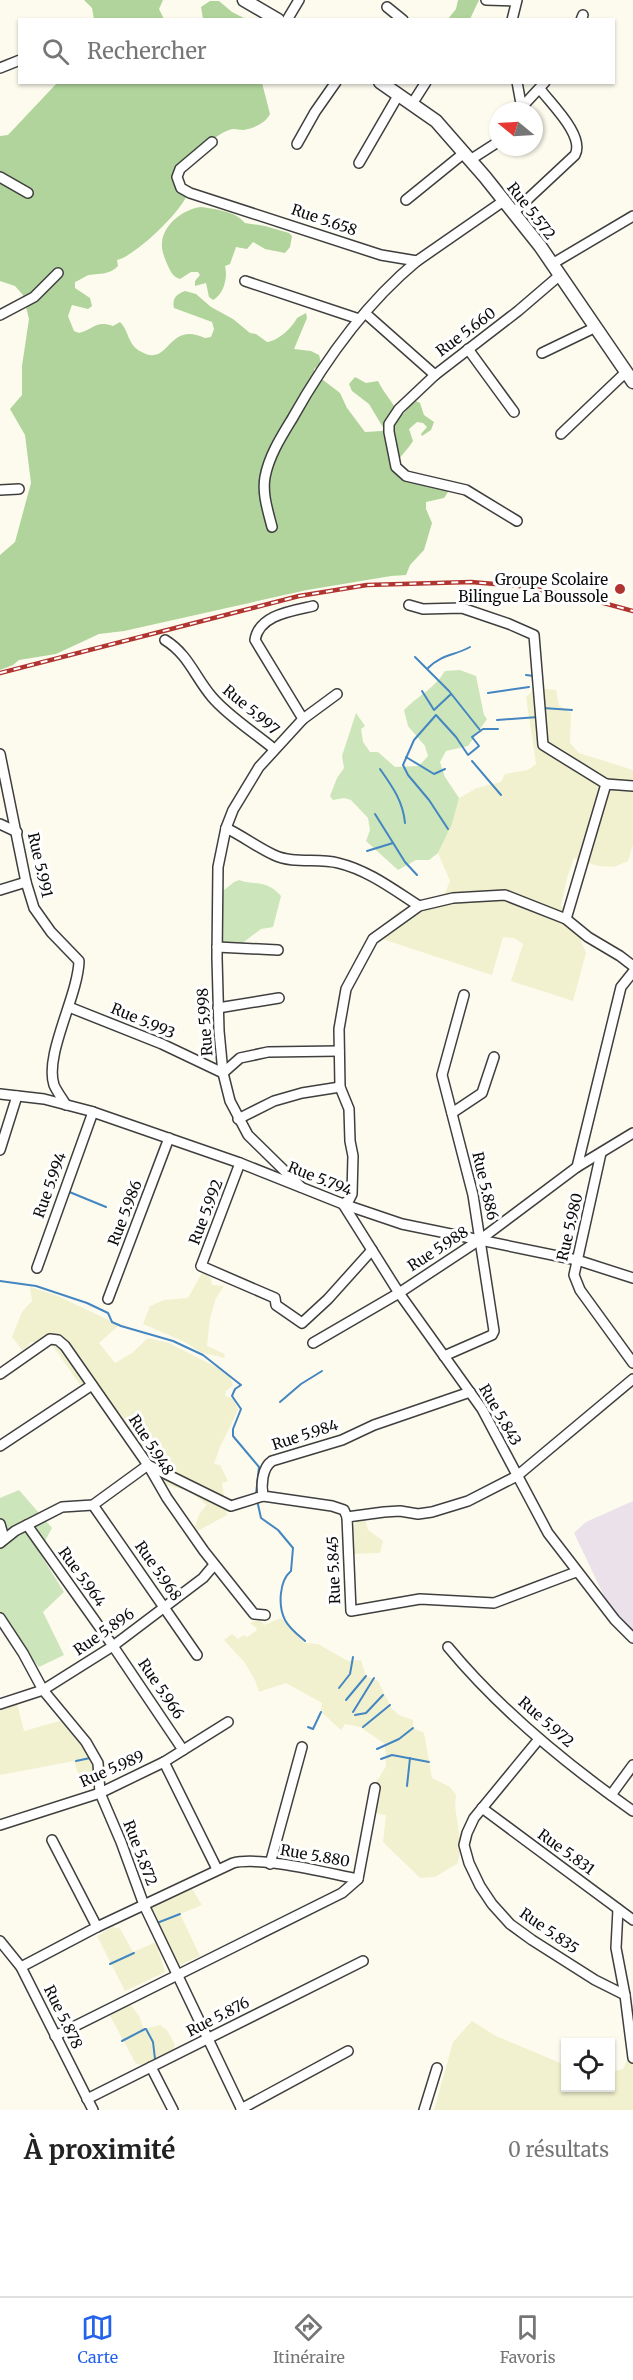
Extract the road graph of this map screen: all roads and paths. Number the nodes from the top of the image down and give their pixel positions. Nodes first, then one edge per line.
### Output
1 (244, 0) edge
2 (299, 0) edge
3 (486, 0) edge
4 (516, 1) edge
5 (387, 7) dead end
6 (275, 18) edge
7 (288, 18) edge
8 (401, 18) edge
9 (512, 18) edge
10 (18, 61) edge
11 (0, 68) edge
12 (335, 84) edge
13 (383, 84) edge
14 (425, 84) edge
15 (517, 84) edge
16 (543, 86) edge
17 (399, 94) junction
18 (521, 102) edge
19 (528, 102) edge
20 (412, 104) junction
21 (212, 142) dead end
22 (297, 144) dead end
23 (489, 146) edge
24 (467, 156) junction
25 (359, 163) dead end
26 (0, 177) edge
27 (28, 193) dead end
28 (406, 200) dead end
29 (505, 200) junction
30 (514, 212) junction
31 (633, 217) edge
32 (417, 261) junction
33 (552, 264) junction
34 (58, 273) dead end
35 (560, 275) junction
36 (245, 281) dead end
37 (0, 315) edge
38 (362, 316) junction
39 (596, 327) junction
40 (468, 349) junction
41 (542, 353) dead end
42 (435, 375) junction
43 (629, 377) edge
44 (514, 412) dead end
45 (561, 434) dead end
46 (20, 489) dead end
47 (0, 490) edge
48 (517, 521) dead end
49 (272, 527) dead end
50 (409, 605) dead end
51 (313, 606) dead end
52 (165, 640) dead end
53 (337, 694) dead end
54 (303, 719) junction
55 (274, 749) junction
56 (0, 754) edge
57 (606, 784) junction
58 (633, 786) edge
59 (0, 824) edge
60 (226, 828) junction
61 (17, 832) junction
62 (26, 882) junction
63 (0, 890) edge
64 (419, 906) junction
65 (566, 919) junction
66 (217, 947) junction
67 (279, 950) dead end
68 (633, 966) edge
69 (633, 972) edge
70 (464, 995) dead end
71 (279, 998) dead end
72 (69, 1007) junction
73 (218, 1008) junction
74 (339, 1052) junction
75 (494, 1057) dead end
76 (224, 1073) junction
77 (340, 1087) junction
78 (0, 1094) edge
79 (17, 1096) junction
80 (66, 1105) junction
81 (93, 1112) junction
82 (452, 1113) junction
83 (238, 1119) junction
84 (633, 1133) edge
85 (169, 1137) junction
86 (0, 1150) edge
87 (601, 1153) junction
88 (240, 1163) junction
89 (577, 1167) junction
90 (301, 1187) junction
91 (343, 1204) junction
92 (481, 1239) junction
93 (372, 1250) junction
94 (577, 1260) junction
95 (37, 1268) dead end
96 (633, 1278) edge
97 (399, 1293) junction
98 (108, 1299) dead end
99 (313, 1343) dead end
100 (444, 1356) junction
101 (633, 1363) edge
102 (0, 1374) edge
103 (633, 1379) edge
104 (92, 1385) junction
105 (470, 1392) junction
106 (0, 1446) edge
107 (148, 1465) junction
108 (517, 1476) junction
109 (262, 1496) junction
110 (93, 1505) junction
111 (348, 1517) junction
112 (0, 1524) edge
113 (27, 1525) junction
114 (2, 1540) edge
115 (214, 1565) junction
116 (576, 1572) junction
117 (164, 1607) junction
118 (264, 1615) dead end
119 (0, 1618) edge
120 (633, 1638) edge
121 (113, 1646) junction
122 (448, 1647) dead end
123 (196, 1655) dead end
124 (43, 1690) junction
125 (0, 1704) edge
126 (228, 1722) dead end
127 (539, 1739) junction
128 (302, 1747) dead end
129 (183, 1750) junction
130 (164, 1762) junction
131 (633, 1765) edge
132 (375, 1788) dead end
133 (100, 1793) junction
134 (611, 1795) junction
135 (482, 1808) junction
136 (633, 1811) edge
137 (0, 1825) edge
138 (52, 1840) dead end
139 (270, 1864) junction
140 (217, 1869) junction
141 (358, 1879) junction
142 (144, 1905) junction
143 (618, 1909) junction
144 (633, 1920) edge
145 (97, 1927) junction
146 (0, 1941) edge
147 (363, 1961) dead end
148 (21, 1967) junction
149 (178, 1977) junction
150 (625, 1995) junction
151 (55, 2036) junction
152 (207, 2039) junction
153 (348, 2051) dead end
154 (633, 2058) edge
155 (151, 2067) junction
156 (437, 2068) dead end
157 (87, 2099) junction
158 (242, 2109) edge
159 (93, 2110) edge
160 (173, 2110) edge
161 (424, 2110) edge

1 - 6 street
2 - 7 street
3 - 4 street
4 - 9 street
5 - 8 street
10 - 11 street
12 - 22 street
13 - 17 street, Rue 5.572
14 - 20 street
15 - 18 street
16 - 19 street
16 - 30 street
17 - 20 street, Rue 5.572
17 - 25 street
20 - 24 street, Rue 5.572
21 - 32 street, Rue 5.658
23 - 24 street
24 - 28 street
24 - 29 street, Rue 5.572
26 - 27 street
29 - 30 street, Rue 5.572
29 - 32 street
30 - 33 street, Rue 5.572
31 - 33 street
32 - 38 street
33 - 35 street, Rue 5.572
34 - 37 street
35 - 39 street, Rue 5.572
35 - 40 street, Rue 5.660
36 - 38 street
38 - 42 street, Rue 5.660
38 - 49 street
39 - 41 street
39 - 43 street, Rue 5.572
40 - 42 street, Rue 5.660
40 - 44 street
42 - 48 street
43 - 45 street
46 - 47 street
50 - 57 street
51 - 54 street
52 - 55 street, Rue 5.997
53 - 54 street, Rue 5.998
54 - 55 street, Rue 5.998
55 - 60 street, Rue 5.998
56 - 61 street, Rue 5.991
57 - 58 street
57 - 65 street
59 - 61 street
60 - 64 street
60 - 66 street, Rue 5.998
61 - 62 street, Rue 5.991
62 - 63 street
62 - 72 street, Rue 5.991
64 - 65 street
64 - 74 street
65 - 68 street
66 - 67 street
66 - 73 street, Rue 5.998
69 - 89 street
70 - 82 street, Rue 5.886
71 - 73 street
72 - 76 street, Rue 5.993
72 - 80 street, Rue 5.991
73 - 76 street, Rue 5.998
74 - 76 street
74 - 77 street
75 - 82 street
76 - 83 street, Rue 5.998
77 - 83 street
77 - 91 street
78 - 79 street, Rue 5.794
79 - 80 street, Rue 5.794
79 - 86 street
80 - 81 street, Rue 5.794
81 - 85 street, Rue 5.794
81 - 95 street, Rue 5.994
82 - 92 street, Rue 5.886
83 - 90 street, Rue 5.998
84 - 87 street, Rue 5.988
85 - 88 street, Rue 5.794
85 - 98 street, Rue 5.986
87 - 89 street, Rue 5.988
87 - 94 street, Rue 5.980
88 - 90 street, Rue 5.794
88 - 93 street, Rue 5.992
89 - 92 street, Rue 5.988
90 - 91 street, Rue 5.794
91 - 92 street, Rue 5.794
91 - 93 street, Rue 5.843
92 - 94 street, Rue 5.794
92 - 97 street, Rue 5.988
92 - 100 street, Rue 5.886
93 - 97 street, Rue 5.843
94 - 96 street, Rue 5.794
94 - 101 street, Rue 5.980
97 - 99 street, Rue 5.988
97 - 100 street, Rue 5.843
100 - 105 street, Rue 5.843
102 - 104 street, Rue 5.948
103 - 108 street, Rue 5.845
104 - 106 street
104 - 107 street, Rue 5.948
105 - 108 street, Rue 5.843
105 - 109 street, Rue 5.984
107 - 109 street
107 - 110 street
107 - 115 street, Rue 5.948
108 - 111 street, Rue 5.845
108 - 116 street, Rue 5.843
109 - 111 street
110 - 113 street
110 - 117 street, Rue 5.968
111 - 116 street, Rue 5.845
112 - 114 street
113 - 114 street
113 - 121 street, Rue 5.964
115 - 117 street, Rue 5.896
115 - 118 street, Rue 5.948
116 - 120 street, Rue 5.843
117 - 121 street, Rue 5.896
117 - 123 street, Rue 5.968
119 - 124 street, Rue 5.872
121 - 124 street, Rue 5.896
121 - 129 street, Rue 5.966
122 - 127 street, Rue 5.972
124 - 125 street, Rue 5.896
124 - 133 street, Rue 5.872
126 - 129 street, Rue 5.989
127 - 134 street, Rue 5.972
127 - 135 street, Rue 5.835
128 - 139 street
129 - 130 street, Rue 5.989
130 - 133 street, Rue 5.989
130 - 140 street
131 - 134 street
132 - 141 street
133 - 137 street, Rue 5.989
133 - 142 street, Rue 5.872
134 - 136 street, Rue 5.972
135 - 143 street, Rue 5.831
135 - 150 street, Rue 5.835
138 - 145 street
139 - 140 street, Rue 5.880
139 - 141 street, Rue 5.880
140 - 142 street, Rue 5.880
141 - 149 street, Rue 5.880
142 - 145 street, Rue 5.880
142 - 149 street, Rue 5.872
143 - 144 street, Rue 5.831
143 - 150 street
145 - 148 street, Rue 5.880
146 - 148 street, Rue 5.878
147 - 152 street, Rue 5.876
148 - 151 street, Rue 5.878
149 - 151 street, Rue 5.880
149 - 152 street, Rue 5.872
150 - 154 street
151 - 157 street, Rue 5.878
152 - 155 street, Rue 5.876
152 - 158 street, Rue 5.872
153 - 158 street
155 - 157 street, Rue 5.876
155 - 160 street
156 - 161 street
157 - 159 street, Rue 5.878

